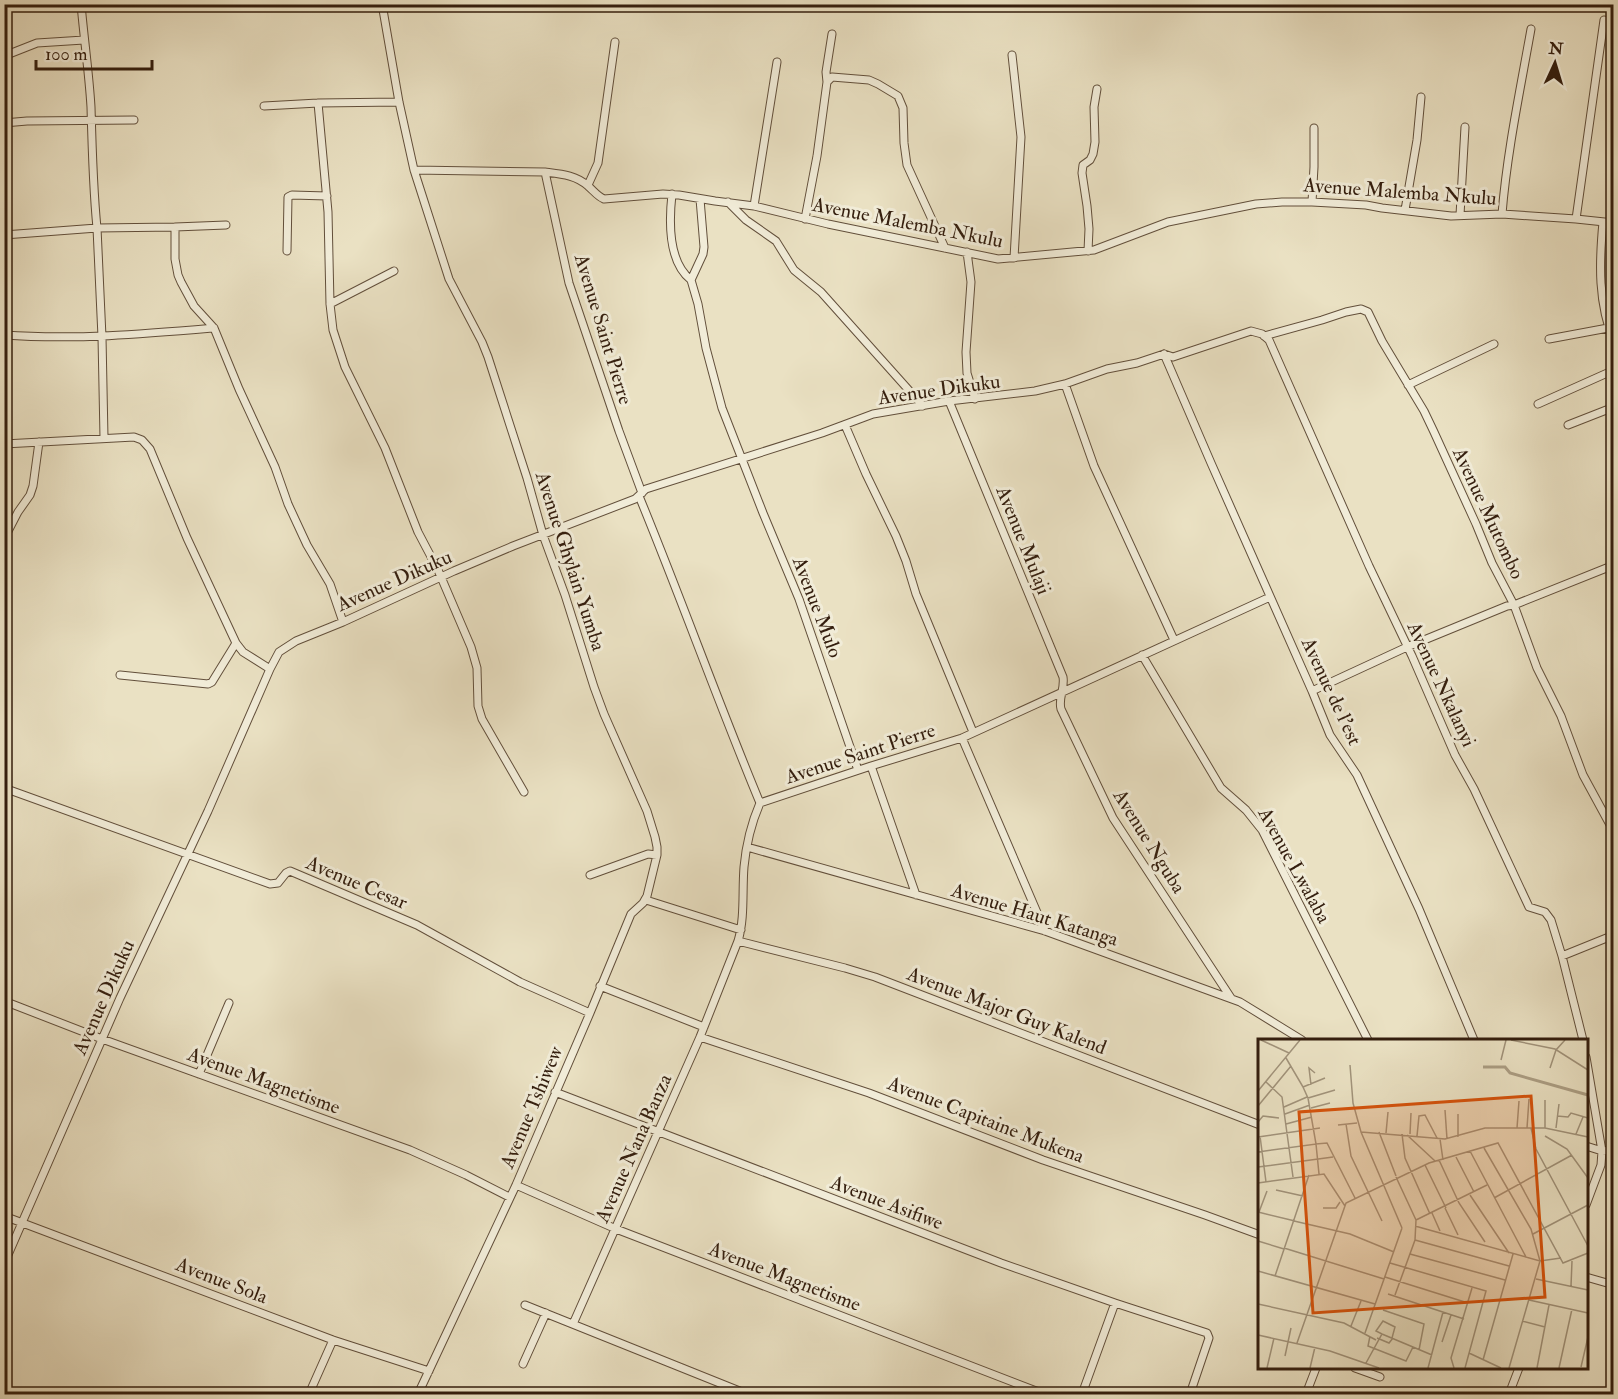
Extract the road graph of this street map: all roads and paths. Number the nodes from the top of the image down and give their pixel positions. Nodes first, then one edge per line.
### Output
1 (81, 4) edge
2 (382, 4) edge
3 (1604, 20) dead end
4 (1531, 29) dead end
5 (832, 34) dead end
6 (84, 40) junction
7 (615, 42) dead end
8 (1012, 55) dead end
9 (4, 56) edge
10 (777, 62) dead end
11 (827, 81) junction
12 (1097, 89) dead end
13 (1421, 97) dead end
14 (399, 102) junction
15 (318, 103) junction
16 (264, 106) dead end
17 (134, 120) dead end
18 (91, 121) junction
19 (4, 123) edge
20 (1465, 127) dead end
21 (1314, 128) dead end
22 (414, 170) junction
23 (545, 172) junction
24 (588, 185) junction
25 (672, 194) junction
26 (327, 196) junction
27 (700, 199) junction
28 (728, 202) junction
29 (1312, 202) junction
30 (754, 206) junction
31 (1405, 210) junction
32 (1502, 214) junction
33 (1460, 215) junction
34 (805, 219) junction
35 (1576, 219) junction
36 (1603, 222) junction
37 (1614, 223) edge
38 (226, 225) dead end
39 (175, 227) junction
40 (97, 228) junction
41 (4, 235) edge
42 (945, 248) junction
43 (1088, 250) junction
44 (287, 251) dead end
45 (967, 252) junction
46 (1014, 258) junction
47 (394, 271) dead end
48 (691, 280) junction
49 (330, 304) junction
50 (214, 328) junction
51 (1608, 328) junction
52 (4, 335) edge
53 (1264, 336) junction
54 (102, 337) junction
55 (1549, 339) dead end
56 (1614, 342) edge
57 (1494, 344) dead end
58 (1164, 354) junction
59 (1614, 370) edge
60 (1065, 384) junction
61 (1408, 385) junction
62 (975, 399) junction
63 (949, 401) junction
64 (1538, 404) dead end
65 (923, 406) junction
66 (1614, 407) edge
67 (845, 425) junction
68 (1568, 425) dead end
69 (104, 438) junction
70 (39, 442) junction
71 (4, 444) edge
72 (741, 458) junction
73 (640, 495) junction
74 (543, 535) junction
75 (4, 539) edge
76 (1614, 565) edge
77 (441, 576) junction
78 (1270, 597) junction
79 (1514, 605) junction
80 (343, 622) junction
81 (1174, 639) junction
82 (236, 643) junction
83 (1407, 647) junction
84 (1142, 655) junction
85 (270, 669) junction
86 (120, 675) dead end
87 (1312, 691) junction
88 (1062, 693) junction
89 (973, 732) junction
90 (962, 738) junction
91 (871, 766) junction
92 (858, 770) junction
93 (4, 788) edge
94 (524, 792) dead end
95 (760, 803) junction
96 (1614, 831) edge
97 (747, 847) junction
98 (188, 854) junction
99 (657, 855) junction
100 (590, 875) dead end
101 (916, 895) junction
102 (646, 900) junction
103 (741, 930) junction
104 (1045, 931) junction
105 (1614, 936) edge
106 (738, 941) junction
107 (1562, 956) junction
108 (600, 986) junction
109 (1231, 998) junction
110 (4, 1001) edge
111 (229, 1003) dead end
112 (590, 1013) junction
113 (704, 1027) junction
114 (700, 1037) junction
115 (102, 1039) junction
116 (1299, 1039) edge
117 (1367, 1039) edge
118 (1473, 1039) edge
119 (1582, 1039) edge
120 (1588, 1063) edge
121 (199, 1074) junction
122 (555, 1092) junction
123 (1258, 1124) edge
124 (659, 1131) junction
125 (1588, 1146) edge
126 (1614, 1150) edge
127 (1602, 1151) junction
128 (516, 1185) junction
129 (509, 1197) junction
130 (1588, 1202) edge
131 (4, 1216) edge
132 (23, 1222) junction
133 (615, 1229) junction
134 (1258, 1234) edge
135 (4, 1264) edge
136 (1588, 1277) edge
137 (1614, 1285) edge
138 (1115, 1303) junction
139 (525, 1305) dead end
140 (546, 1314) junction
141 (573, 1324) junction
142 (333, 1340) junction
143 (523, 1364) dead end
144 (1316, 1369) edge
145 (1358, 1369) edge
146 (1519, 1369) edge
147 (429, 1371) junction
148 (1380, 1377) dead end
149 (309, 1395) edge
150 (418, 1395) edge
151 (747, 1395) edge
152 (1044, 1395) edge
153 (1083, 1395) edge
154 (1190, 1395) edge
155 (1306, 1395) edge
156 (1509, 1395) edge

1 - 6 street
2 - 14 street, Avenue Ghylain Yumba
3 - 35 street
4 - 32 street
5 - 11 street
6 - 9 street
6 - 18 street
7 - 24 street
8 - 46 street
10 - 30 street
11 - 34 street
11 - 42 street
12 - 43 street
13 - 31 street
14 - 15 street
14 - 22 street, Avenue Ghylain Yumba
15 - 16 street
15 - 26 street
17 - 18 street
18 - 19 street
18 - 40 street
20 - 33 street
21 - 29 street
22 - 23 street, Avenue Malemba Nkulu
22 - 74 street, Avenue Ghylain Yumba
23 - 24 street, Avenue Malemba Nkulu
23 - 73 street, Avenue Saint Pierre
24 - 25 street, Avenue Malemba Nkulu
25 - 27 street, Avenue Malemba Nkulu
25 - 48 street, Avenue Mulo
26 - 44 street
26 - 49 street
27 - 28 street, Avenue Malemba Nkulu
27 - 48 street
28 - 30 street, Avenue Malemba Nkulu
28 - 65 street
29 - 31 street, Avenue Malemba Nkulu
29 - 43 street, Avenue Malemba Nkulu
30 - 34 street, Avenue Malemba Nkulu
31 - 33 street, Avenue Malemba Nkulu
32 - 33 street, Avenue Malemba Nkulu
32 - 35 street, Avenue Malemba Nkulu
34 - 42 street, Avenue Malemba Nkulu
35 - 36 street, Avenue Malemba Nkulu
36 - 37 street, Avenue Malemba Nkulu
36 - 51 street
38 - 39 street
39 - 40 street
39 - 50 street
40 - 41 street
40 - 54 street
42 - 45 street, Avenue Malemba Nkulu
43 - 46 street, Avenue Malemba Nkulu
45 - 46 street, Avenue Malemba Nkulu
45 - 62 street
47 - 49 street
48 - 72 street, Avenue Mulo
49 - 77 street
50 - 54 street
50 - 80 street
51 - 55 street
51 - 56 street
52 - 54 street
53 - 58 street, Avenue Dikuku
53 - 61 street, Avenue Mutombo
53 - 83 street, Avenue Nkalanyi
54 - 69 street
57 - 61 street
58 - 60 street, Avenue Dikuku
58 - 78 street, Avenue de l'est
59 - 64 street
60 - 62 street, Avenue Dikuku
60 - 81 street
61 - 79 street, Avenue Mutombo
62 - 63 street, Avenue Dikuku
63 - 65 street, Avenue Dikuku
63 - 88 street, Avenue Mulaji
65 - 67 street, Avenue Dikuku
66 - 68 street
67 - 72 street, Avenue Dikuku
67 - 89 street
69 - 70 street
69 - 82 street
70 - 71 street
70 - 75 street
72 - 73 street, Avenue Dikuku
72 - 92 street, Avenue Mulo
73 - 74 street, Avenue Dikuku
73 - 95 street, Avenue Saint Pierre
74 - 77 street, Avenue Dikuku
74 - 99 street, Avenue Ghylain Yumba
76 - 79 street
77 - 80 street, Avenue Dikuku
77 - 94 street
78 - 81 street, Avenue Saint Pierre
78 - 87 street, Avenue de l'est
79 - 83 street
79 - 96 street, Avenue Mutombo
80 - 85 street, Avenue Dikuku
81 - 84 street, Avenue Saint Pierre
82 - 85 street
82 - 86 street
83 - 87 street
83 - 107 street, Avenue Nkalanyi
84 - 88 street, Avenue Saint Pierre
84 - 117 street, Avenue Lwalaba
85 - 98 street, Avenue Dikuku
87 - 118 street, Avenue de l'est
88 - 89 street, Avenue Saint Pierre
88 - 109 street, Avenue Nguba
89 - 90 street, Avenue Saint Pierre
90 - 91 street, Avenue Saint Pierre
90 - 104 street
91 - 92 street, Avenue Saint Pierre
91 - 101 street
92 - 95 street, Avenue Saint Pierre
93 - 98 street, Avenue Cesar
95 - 97 street, Avenue Nana Banza
97 - 101 street, Avenue Haut Katanga
97 - 103 street, Avenue Nana Banza
98 - 112 street, Avenue Cesar
98 - 115 street, Avenue Dikuku
99 - 100 street
99 - 102 street, Avenue Tshiwew
101 - 104 street, Avenue Haut Katanga
102 - 103 street
102 - 108 street, Avenue Tshiwew
103 - 106 street, Avenue Nana Banza
104 - 109 street, Avenue Haut Katanga
105 - 107 street
106 - 113 street, Avenue Nana Banza
106 - 123 street, Avenue Major Guy Kalend
107 - 119 street, Avenue Nkalanyi
108 - 112 street, Avenue Tshiwew
108 - 113 street
109 - 116 street, Avenue Haut Katanga
110 - 115 street, Avenue Magnetisme
111 - 121 street
112 - 122 street, Avenue Tshiwew
113 - 114 street, Avenue Nana Banza
114 - 124 street, Avenue Nana Banza
114 - 134 street, Avenue Capitaine Mukena
115 - 121 street, Avenue Magnetisme
115 - 132 street, Avenue Dikuku
120 - 127 street
121 - 129 street, Avenue Magnetisme
122 - 124 street, Avenue Asifiwe
122 - 128 street, Avenue Tshiwew
124 - 133 street, Avenue Nana Banza
124 - 138 street, Avenue Asifiwe
125 - 127 street
126 - 127 street
127 - 130 street
128 - 129 street, Avenue Tshiwew
128 - 133 street, Avenue Magnetisme
129 - 147 street, Avenue Tshiwew
131 - 132 street, Avenue Sola
132 - 135 street, Avenue Dikuku
132 - 142 street, Avenue Sola
133 - 141 street, Avenue Nana Banza
133 - 152 street, Avenue Magnetisme
136 - 137 street
138 - 153 street
138 - 154 street, Avenue Asifiwe
139 - 140 street
140 - 141 street
140 - 143 street
141 - 151 street
142 - 147 street, Avenue Sola
142 - 149 street
144 - 155 street
145 - 148 street
146 - 156 street
147 - 150 street, Avenue Tshiwew

